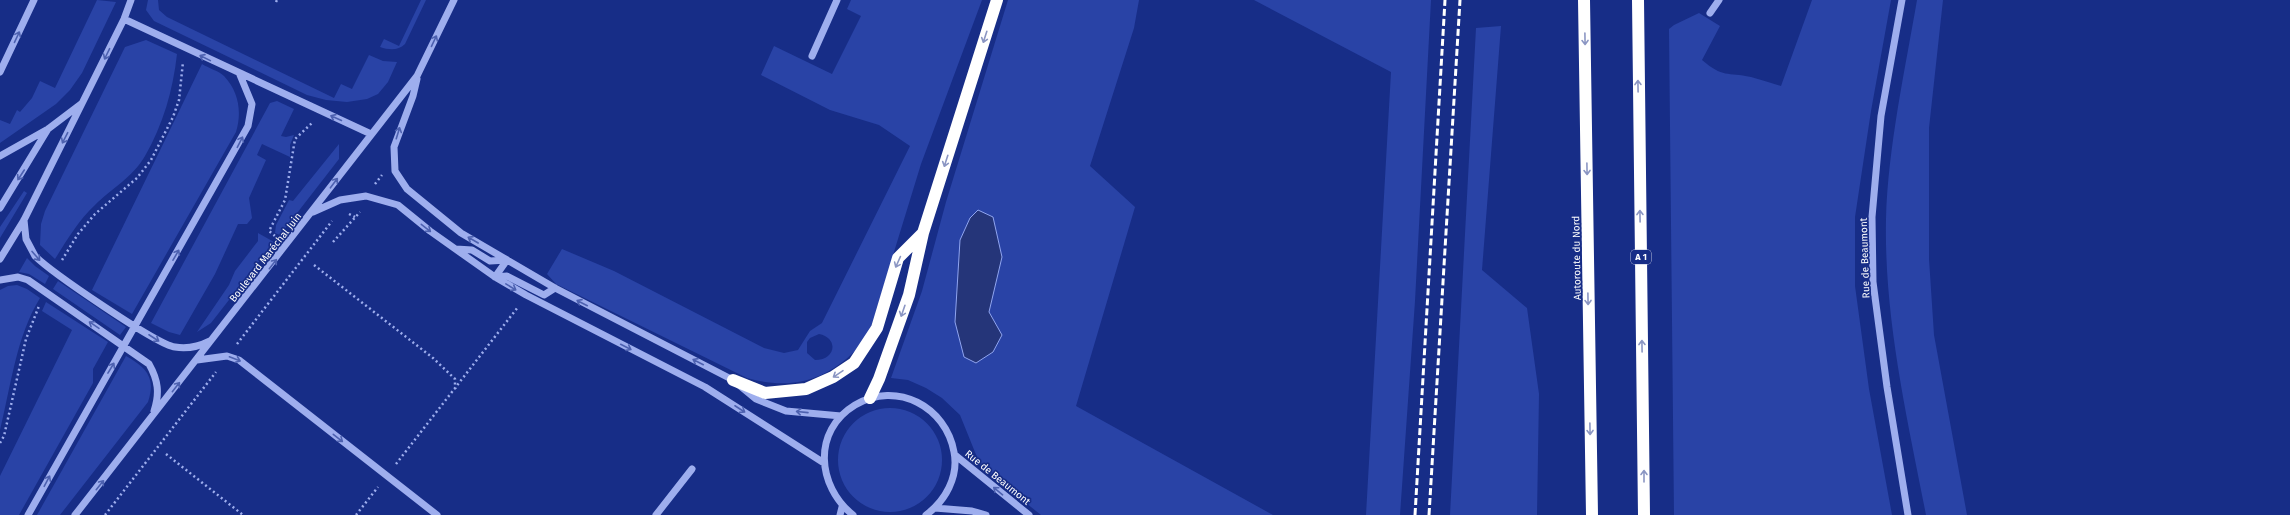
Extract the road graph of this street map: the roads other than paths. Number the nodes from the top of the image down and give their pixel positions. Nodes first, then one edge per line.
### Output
1 (34, 0) edge
2 (131, 0) edge
3 (454, 0) edge
4 (837, 0) edge
5 (997, 0) edge
6 (1584, 0) edge
7 (1638, 0) edge
8 (1719, 0) edge
9 (1902, 0) edge
10 (1710, 13) dead end
11 (124, 18) junction
12 (812, 56) dead end
13 (0, 72) edge
14 (240, 75) junction
15 (417, 76) junction
16 (83, 103) junction
17 (48, 129) junction
18 (371, 134) junction
19 (0, 156) edge
20 (0, 208) edge
21 (311, 214) junction
22 (24, 220) junction
23 (923, 233) junction
24 (456, 249) junction
25 (0, 259) edge
26 (507, 260) junction
27 (495, 277) junction
28 (0, 280) edge
29 (555, 288) junction
30 (136, 326) junction
31 (214, 338) junction
32 (124, 345) junction
33 (197, 360) junction
34 (732, 380) junction
35 (870, 398) junction
36 (841, 416) junction
37 (152, 417) junction
38 (955, 455) junction
39 (824, 463) junction
40 (692, 468) dead end
41 (842, 507) junction
42 (935, 508) junction
43 (28, 515) edge
44 (75, 515) edge
45 (437, 515) edge
46 (656, 515) edge
47 (840, 515) edge
48 (853, 515) edge
49 (926, 515) edge
50 (986, 515) edge
51 (1029, 515) edge
52 (1592, 515) edge
53 (1644, 515) edge
54 (1908, 515) edge

13 -> 1 street
2 - 11 street
15 -> 3 street, Boulevard Maréchal Juin
4 - 12 street
5 -> 23 highway
6 -> 52 highway, Autoroute du Nord
53 -> 7 highway, A 1
8 - 10 street
9 - 54 street, Rue de Beaumont
14 -> 11 street
11 -> 16 street
18 -> 14 street
30 -> 14 street
15 - 18 street, Boulevard Maréchal Juin
26 -> 15 street
16 - 17 street
16 -> 22 street
17 - 19 street
17 -> 20 street
21 -> 18 street, Boulevard Maréchal Juin
21 -> 24 street
31 -> 21 street, Boulevard Maréchal Juin
22 - 25 street
22 -> 30 street
23 -> 34 highway
23 -> 35 highway
24 - 26 street
24 - 27 street
26 - 27 street
26 - 29 street
27 - 29 street
27 -> 39 street
32 -> 28 street
34 -> 29 street
30 -> 31 street
30 - 32 street
31 - 33 street, Boulevard Maréchal Juin
32 - 37 street
43 -> 32 street
37 -> 33 street, Boulevard Maréchal Juin
33 -> 45 street
36 -> 34 street
35 - 36 street
35 - 38 street
36 - 39 street
44 -> 37 street, Boulevard Maréchal Juin
38 - 42 street
51 -> 38 street, Rue de Beaumont
39 - 41 street
40 - 46 street
41 - 47 street
41 - 48 street
42 - 49 street
42 - 50 street

